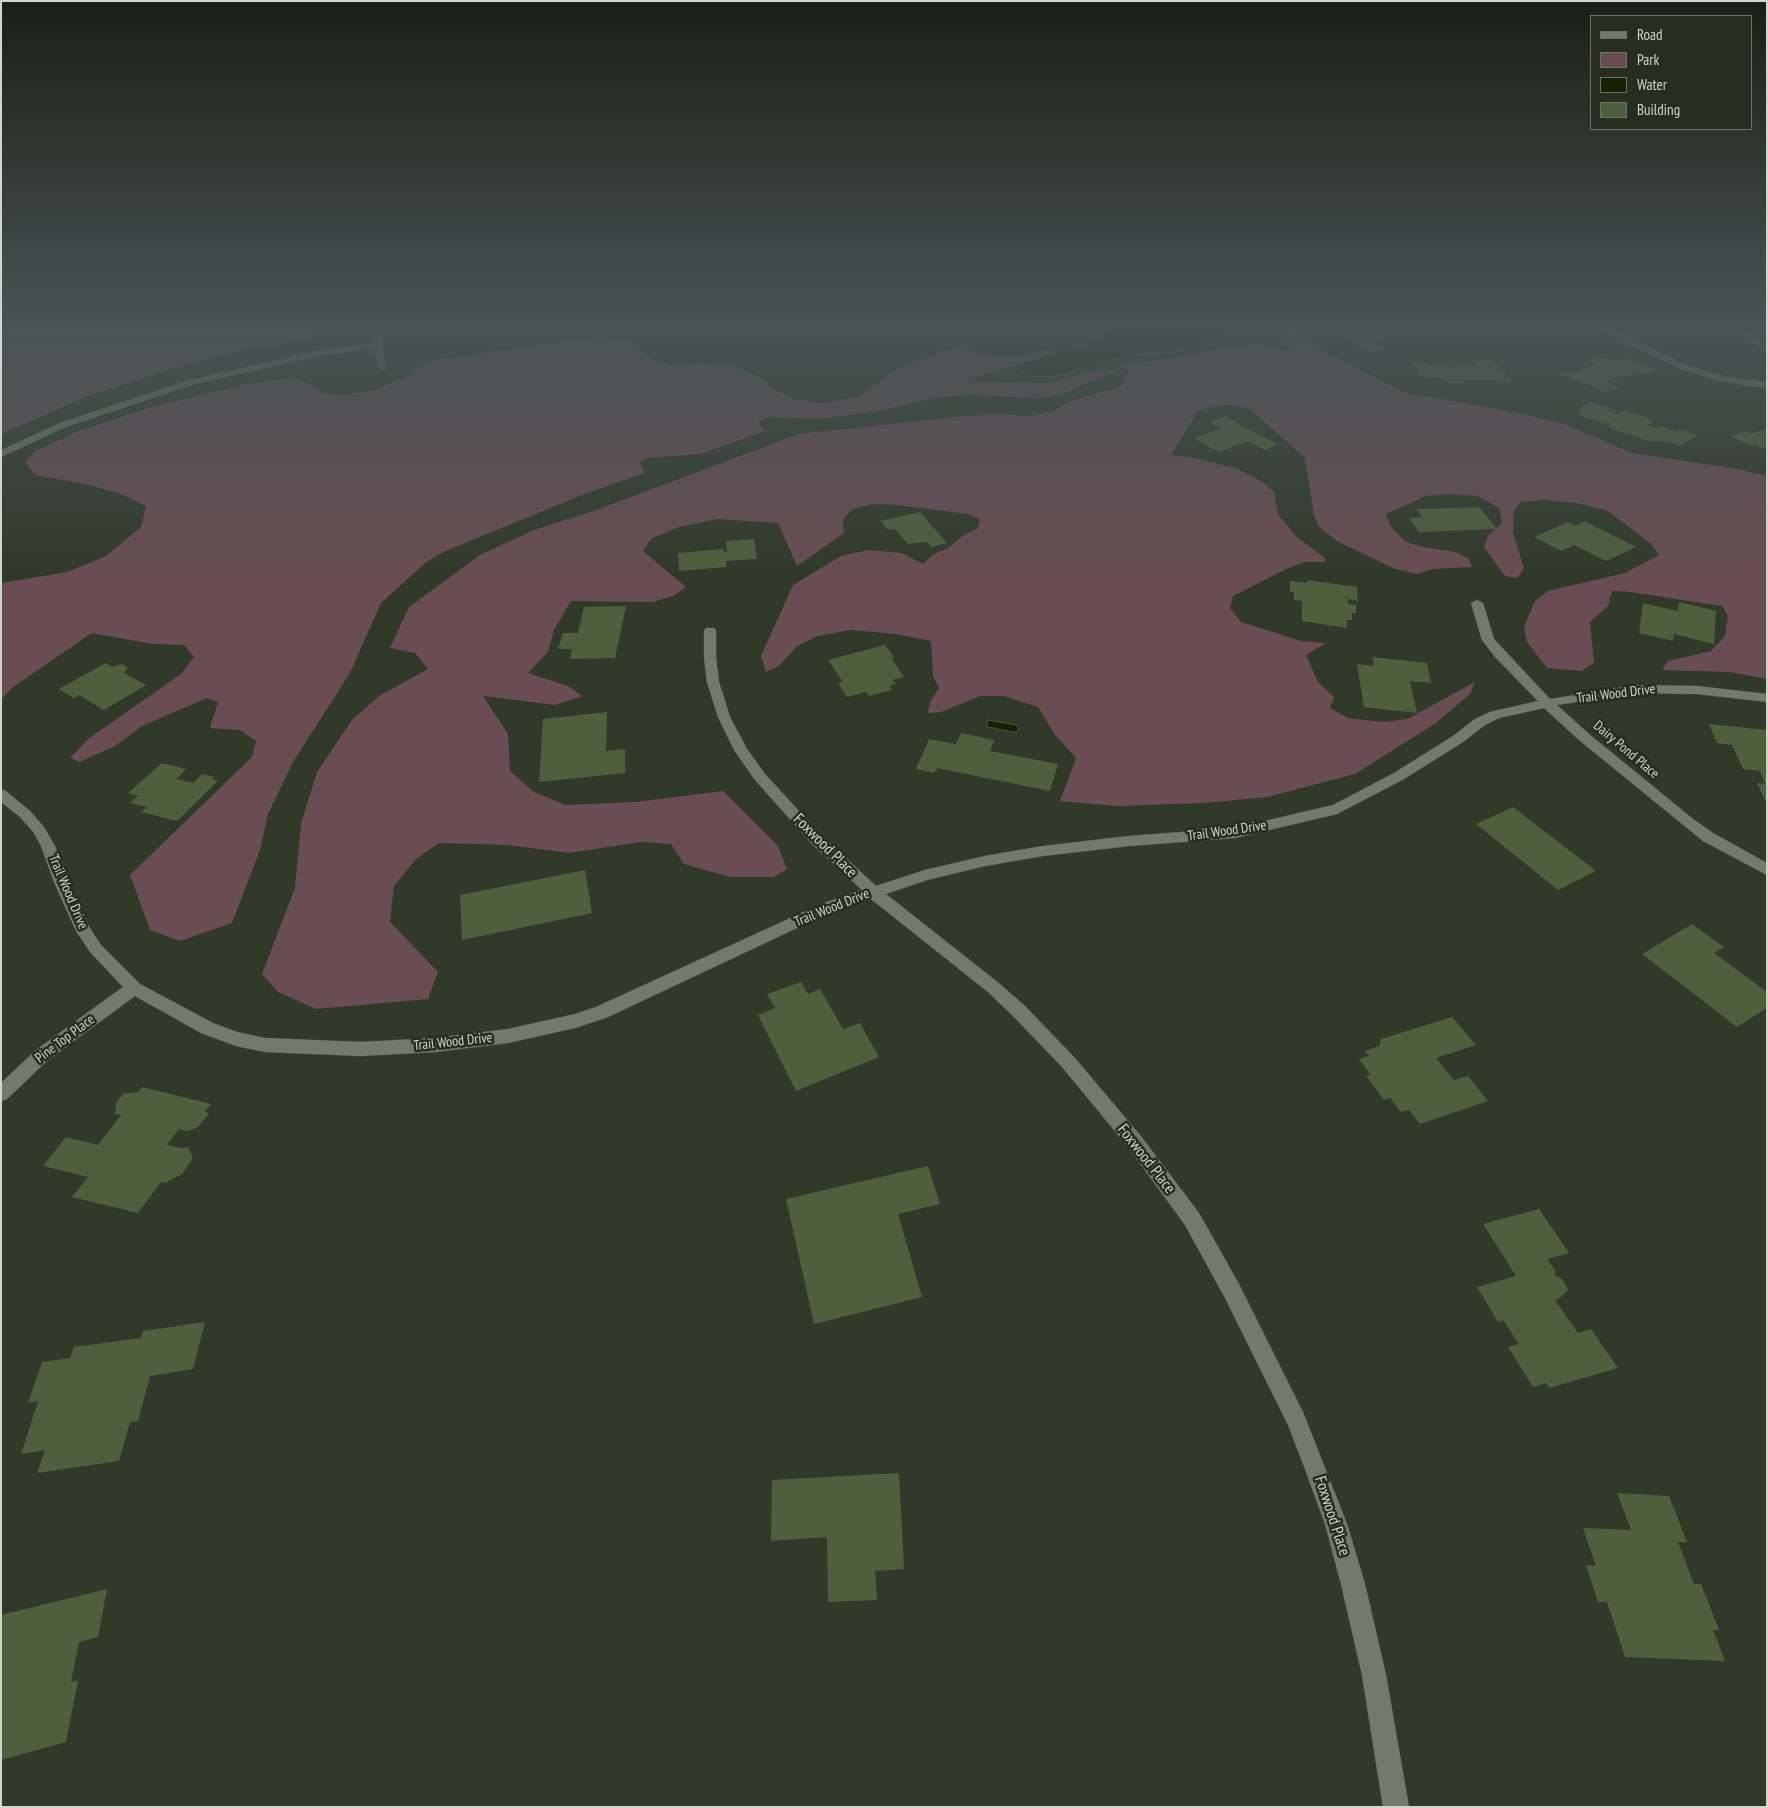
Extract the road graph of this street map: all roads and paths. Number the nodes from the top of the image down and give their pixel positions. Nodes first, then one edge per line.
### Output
1 (104, 411) edge
2 (1, 454) edge
3 (1477, 603) dead end
4 (710, 631) dead end
5 (1767, 698) edge
6 (1547, 703) junction
7 (1, 794) edge
8 (1767, 870) edge
9 (872, 892) junction
10 (134, 988) junction
11 (1, 1094) edge
12 (1396, 1807) edge

1 - 2 street
3 - 6 street, Dairy Pond Place
4 - 9 street, Foxwood Place
5 - 6 street, Trail Wood Drive
6 - 8 street, Dairy Pond Place
6 - 9 street, Trail Wood Drive
7 - 10 street, Trail Wood Drive
9 - 10 street, Trail Wood Drive
9 - 12 street, Foxwood Place
10 - 11 street, Pine Top Place

